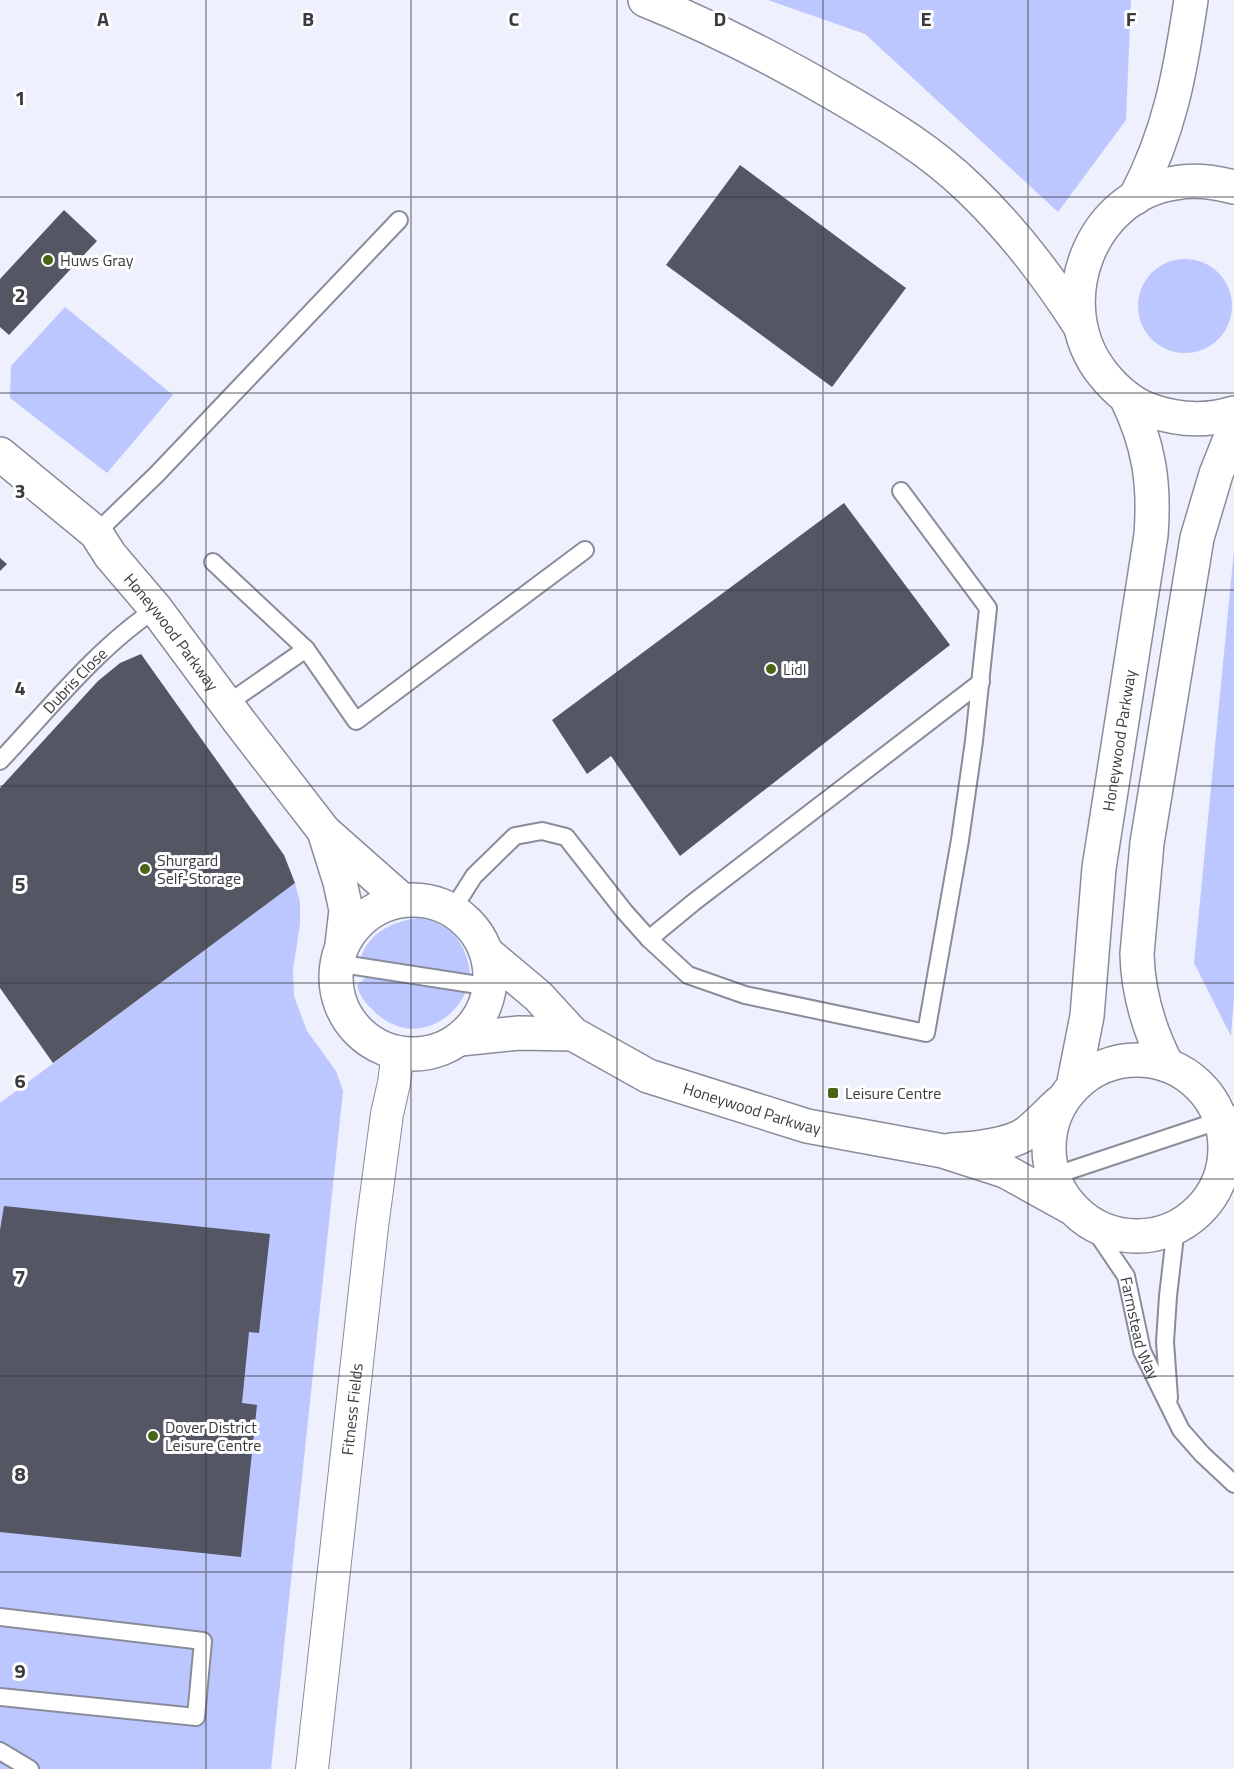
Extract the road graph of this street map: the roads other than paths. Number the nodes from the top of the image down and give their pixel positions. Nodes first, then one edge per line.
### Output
1 (645, 0) edge
2 (1191, 0) edge
3 (1234, 187) edge
4 (1135, 198) junction
5 (399, 220) dead end
6 (1080, 326) junction
7 (1126, 397) junction
8 (1234, 413) edge
9 (1234, 429) edge
10 (0, 454) edge
11 (902, 491) dead end
12 (96, 533) junction
13 (585, 550) dead end
14 (213, 562) dead end
15 (156, 609) junction
16 (306, 649) junction
17 (981, 682) junction
18 (226, 704) junction
19 (0, 760) edge
20 (324, 831) junction
21 (402, 900) junction
22 (453, 909) junction
23 (649, 939) junction
24 (339, 954) junction
25 (488, 954) junction
26 (490, 987) junction
27 (573, 1034) junction
28 (460, 1039) junction
29 (398, 1052) junction
30 (1167, 1065) junction
31 (1068, 1093) junction
32 (1224, 1114) edge
33 (943, 1150) junction
34 (1053, 1176) junction
35 (1227, 1177) edge
36 (1080, 1215) junction
37 (1176, 1227) junction
38 (1170, 1405) junction
39 (1234, 1484) edge
40 (0, 1617) edge
41 (0, 1697) edge
42 (0, 1751) edge
43 (30, 1769) edge
44 (312, 1769) edge

1 - 6 main road
2 - 4 main road
3 - 4 main road
4 - 6 main road
5 - 12 lane
6 - 7 main road
7 - 8 main road
7 - 31 main road, Honeywood Parkway
9 - 30 main road
10 - 12 main road, Honeywood Parkway
11 - 17 lane
12 - 15 main road, Honeywood Parkway
13 - 16 lane
14 - 16 lane
15 - 18 main road, Honeywood Parkway
15 - 19 lane, Dubris Close
16 - 18 lane
17 - 23 lane
17 - 23 lane
18 - 20 main road, Honeywood Parkway
20 - 21 main road, Honeywood Parkway
20 - 24 main road, Honeywood Parkway
21 - 22 main road
21 - 24 main road
22 - 23 lane
22 - 25 main road
24 - 26 lane
24 - 29 main road, Honeywood Parkway
25 - 26 main road
25 - 27 main road, Honeywood Parkway
26 - 28 main road
27 - 28 main road, Honeywood Parkway
27 - 33 main road, Honeywood Parkway
28 - 29 main road
29 - 44 street, Fitness Fields
30 - 31 main road
30 - 32 main road
31 - 33 main road, Honeywood Parkway
31 - 34 main road
32 - 34 lane
32 - 35 main road
33 - 36 main road, Honeywood Parkway
34 - 36 main road
35 - 37 main road, Honeywood Parkway
36 - 37 main road, Honeywood Parkway
36 - 38 lane, Farmstead Way
37 - 38 lane, Farmstead Way
38 - 39 lane, Farmstead Way
40 - 41 lane
42 - 43 lane

